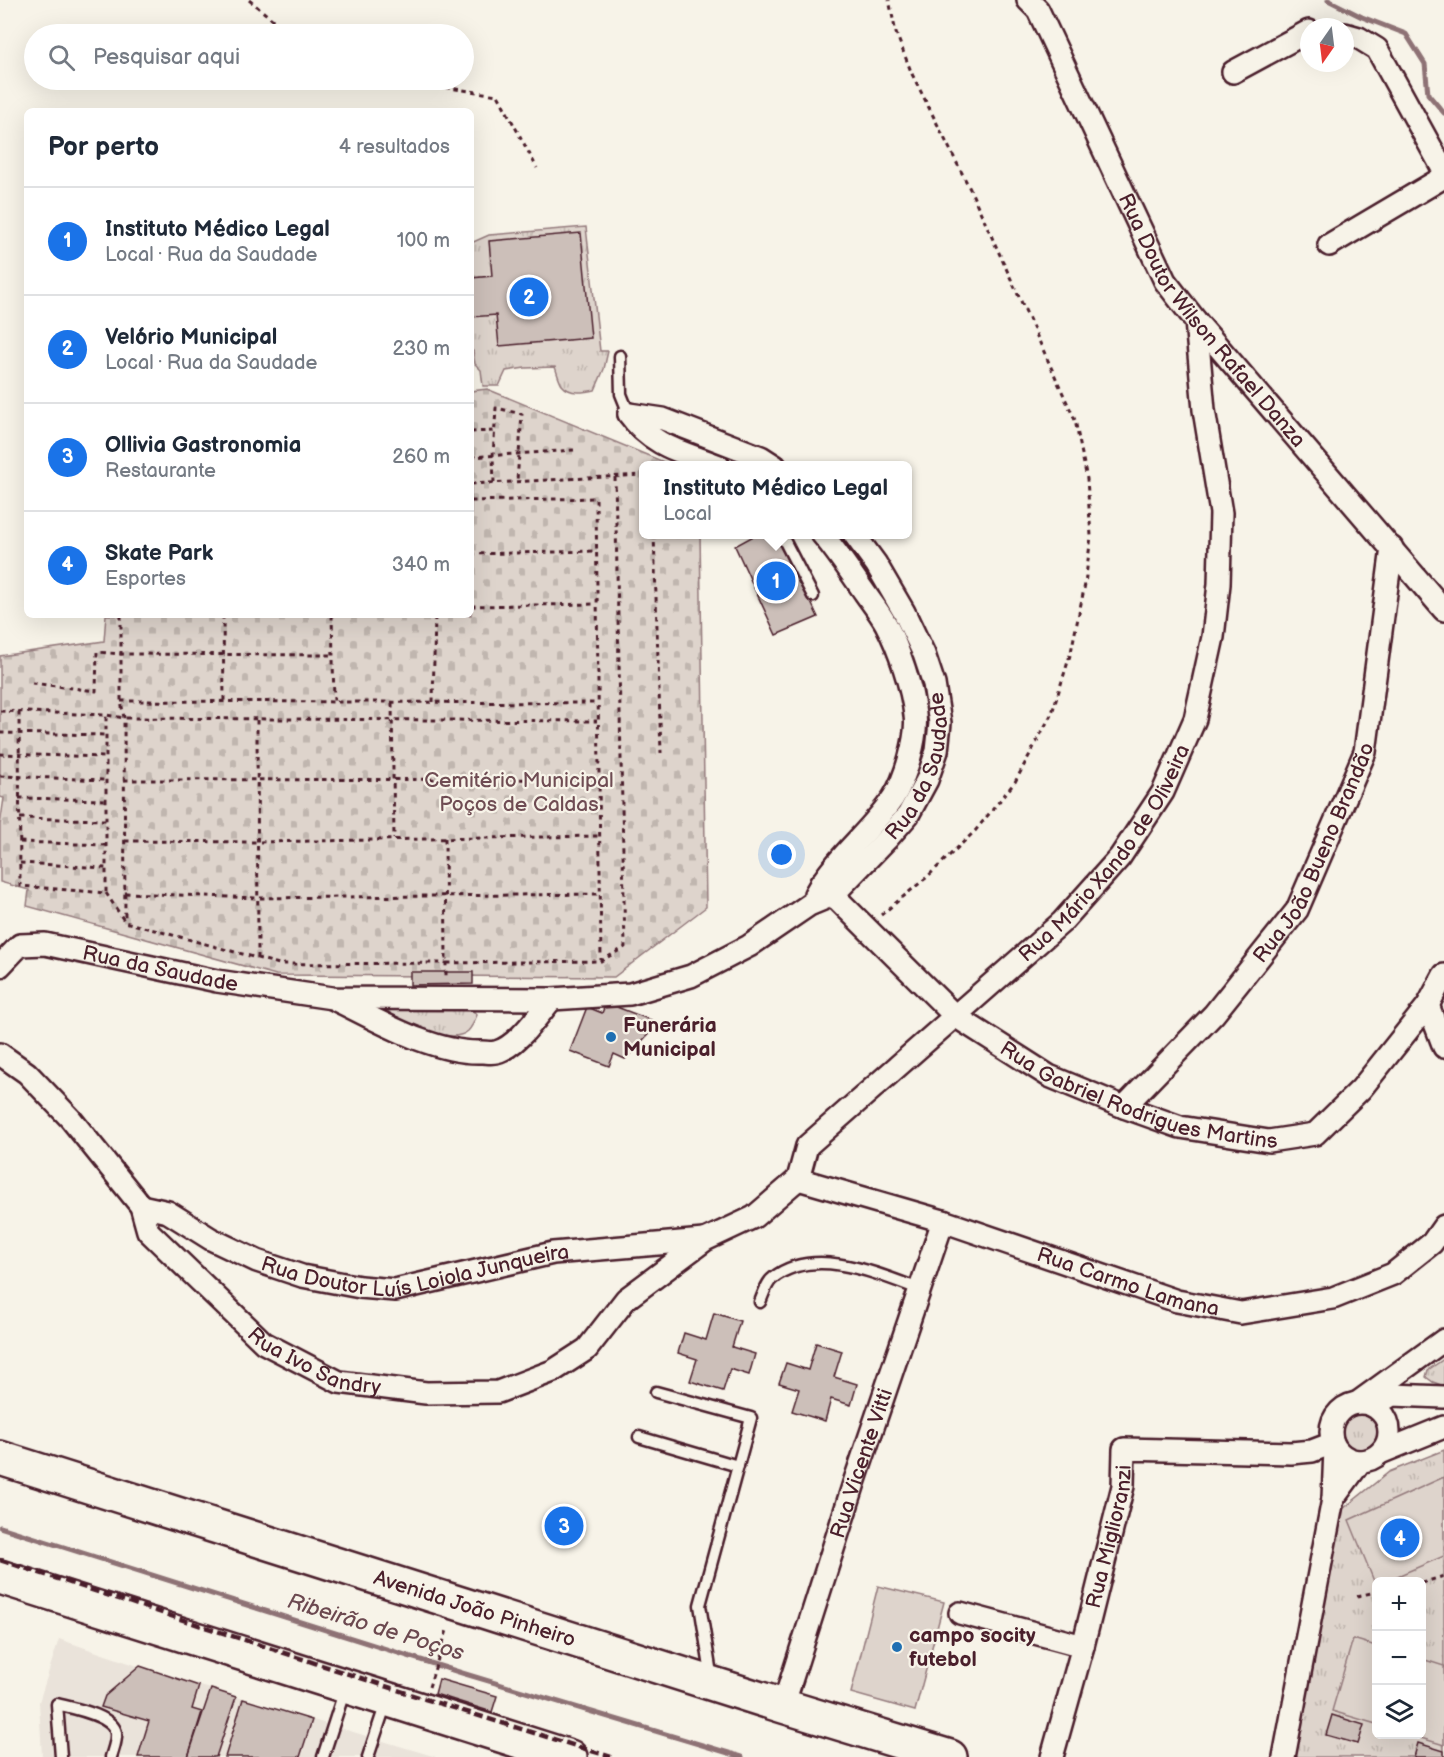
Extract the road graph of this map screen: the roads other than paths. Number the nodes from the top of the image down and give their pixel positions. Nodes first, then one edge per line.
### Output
1 (1035, 3) edge
2 (1300, 36) edge
3 (1354, 37) edge
4 (1233, 72) dead end
5 (1444, 171) edge
6 (1444, 177) edge
7 (1329, 245) dead end
8 (1196, 321) junction
9 (620, 356) dead end
10 (629, 414) junction
11 (663, 419) junction
12 (658, 441) junction
13 (708, 461) edge
14 (768, 461) edge
15 (784, 539) edge
16 (826, 539) edge
17 (858, 539) edge
18 (1392, 548) junction
19 (813, 596) dead end
20 (1444, 610) edge
21 (827, 889) junction
22 (0, 966) edge
23 (1444, 975) edge
24 (332, 998) junction
25 (552, 999) junction
26 (1428, 1005) junction
27 (955, 1016) junction
28 (1444, 1047) edge
29 (0, 1054) edge
30 (1124, 1107) junction
31 (798, 1179) junction
32 (141, 1206) junction
33 (943, 1221) junction
34 (1444, 1226) edge
35 (705, 1240) junction
36 (919, 1289) junction
37 (760, 1302) dead end
38 (1444, 1340) edge
39 (656, 1392) dead end
40 (1444, 1397) edge
41 (1365, 1404) junction
42 (1444, 1427) edge
43 (639, 1437) dead end
44 (1334, 1445) junction
45 (1371, 1457) junction
46 (0, 1458) edge
47 (738, 1466) junction
48 (1333, 1499) junction
49 (0, 1577) edge
50 (960, 1613) dead end
51 (1083, 1646) junction
52 (712, 1683) junction
53 (346, 1686) junction
54 (388, 1700) junction
55 (783, 1706) junction
56 (61, 1757) edge
57 (111, 1757) edge
58 (323, 1757) edge
59 (368, 1757) edge
60 (570, 1757) edge
61 (950, 1757) edge
62 (1052, 1757) edge
63 (1284, 1757) edge

1 - 8 street, Rua Doutor Wilson Rafael Danza
2 - 4 street
3 - 5 street
6 - 7 street
8 - 18 street, Rua Doutor Wilson Rafael Danza
8 - 27 street, Rua Mário Xando de Oliveira
9 - 10 lane
10 - 11 street
10 - 12 street
11 - 12 lane
11 - 14 street
12 - 13 street
15 - 19 lane
16 - 21 street, Rua da Saudade
17 - 21 street, Rua da Saudade
18 - 20 street, Rua Doutor Wilson Rafael Danza
18 - 30 street, Rua João Bueno Brandão
21 - 25 street, Rua da Saudade
21 - 27 street, Rua Gabriel Rodrigues Martins
22 - 24 street, Rua da Saudade
23 - 26 street, Rua Gabriel Rodrigues Martins
24 - 25 street, Rua da Saudade
24 - 25 street, Rua da Saudade
26 - 28 street
26 - 30 street, Rua Gabriel Rodrigues Martins
27 - 30 street, Rua Gabriel Rodrigues Martins
27 - 31 street, Rua Mário Xando de Oliveira
29 - 32 street, Rua Ivo Sandry
31 - 33 street, Rua Carmo Lamana
31 - 35 street
32 - 35 street, Rua Doutor Luís Loiola Junqueira
32 - 35 street, Rua Ivo Sandry
33 - 34 street, Rua Carmo Lamana
33 - 36 street, Rua Vicente Vitti
36 - 37 lane
36 - 55 street, Rua Vicente Vitti
38 - 41 street
39 - 47 lane
40 - 41 street
41 - 44 street
41 - 45 street
42 - 45 street
43 - 47 lane
44 - 45 street
44 - 48 street
44 - 51 street, Rua Miglioranzi
45 - 48 street
46 - 52 main road, Avenida João Pinheiro
47 - 52 lane
48 - 63 street
49 - 53 main road
50 - 51 street
51 - 62 street, Rua Miglioranzi
52 - 55 main road, Avenida João Pinheiro
53 - 54 main road
53 - 58 lane
54 - 59 lane
54 - 60 main road
55 - 61 main road, Avenida João Pinheiro
56 - 57 lane

